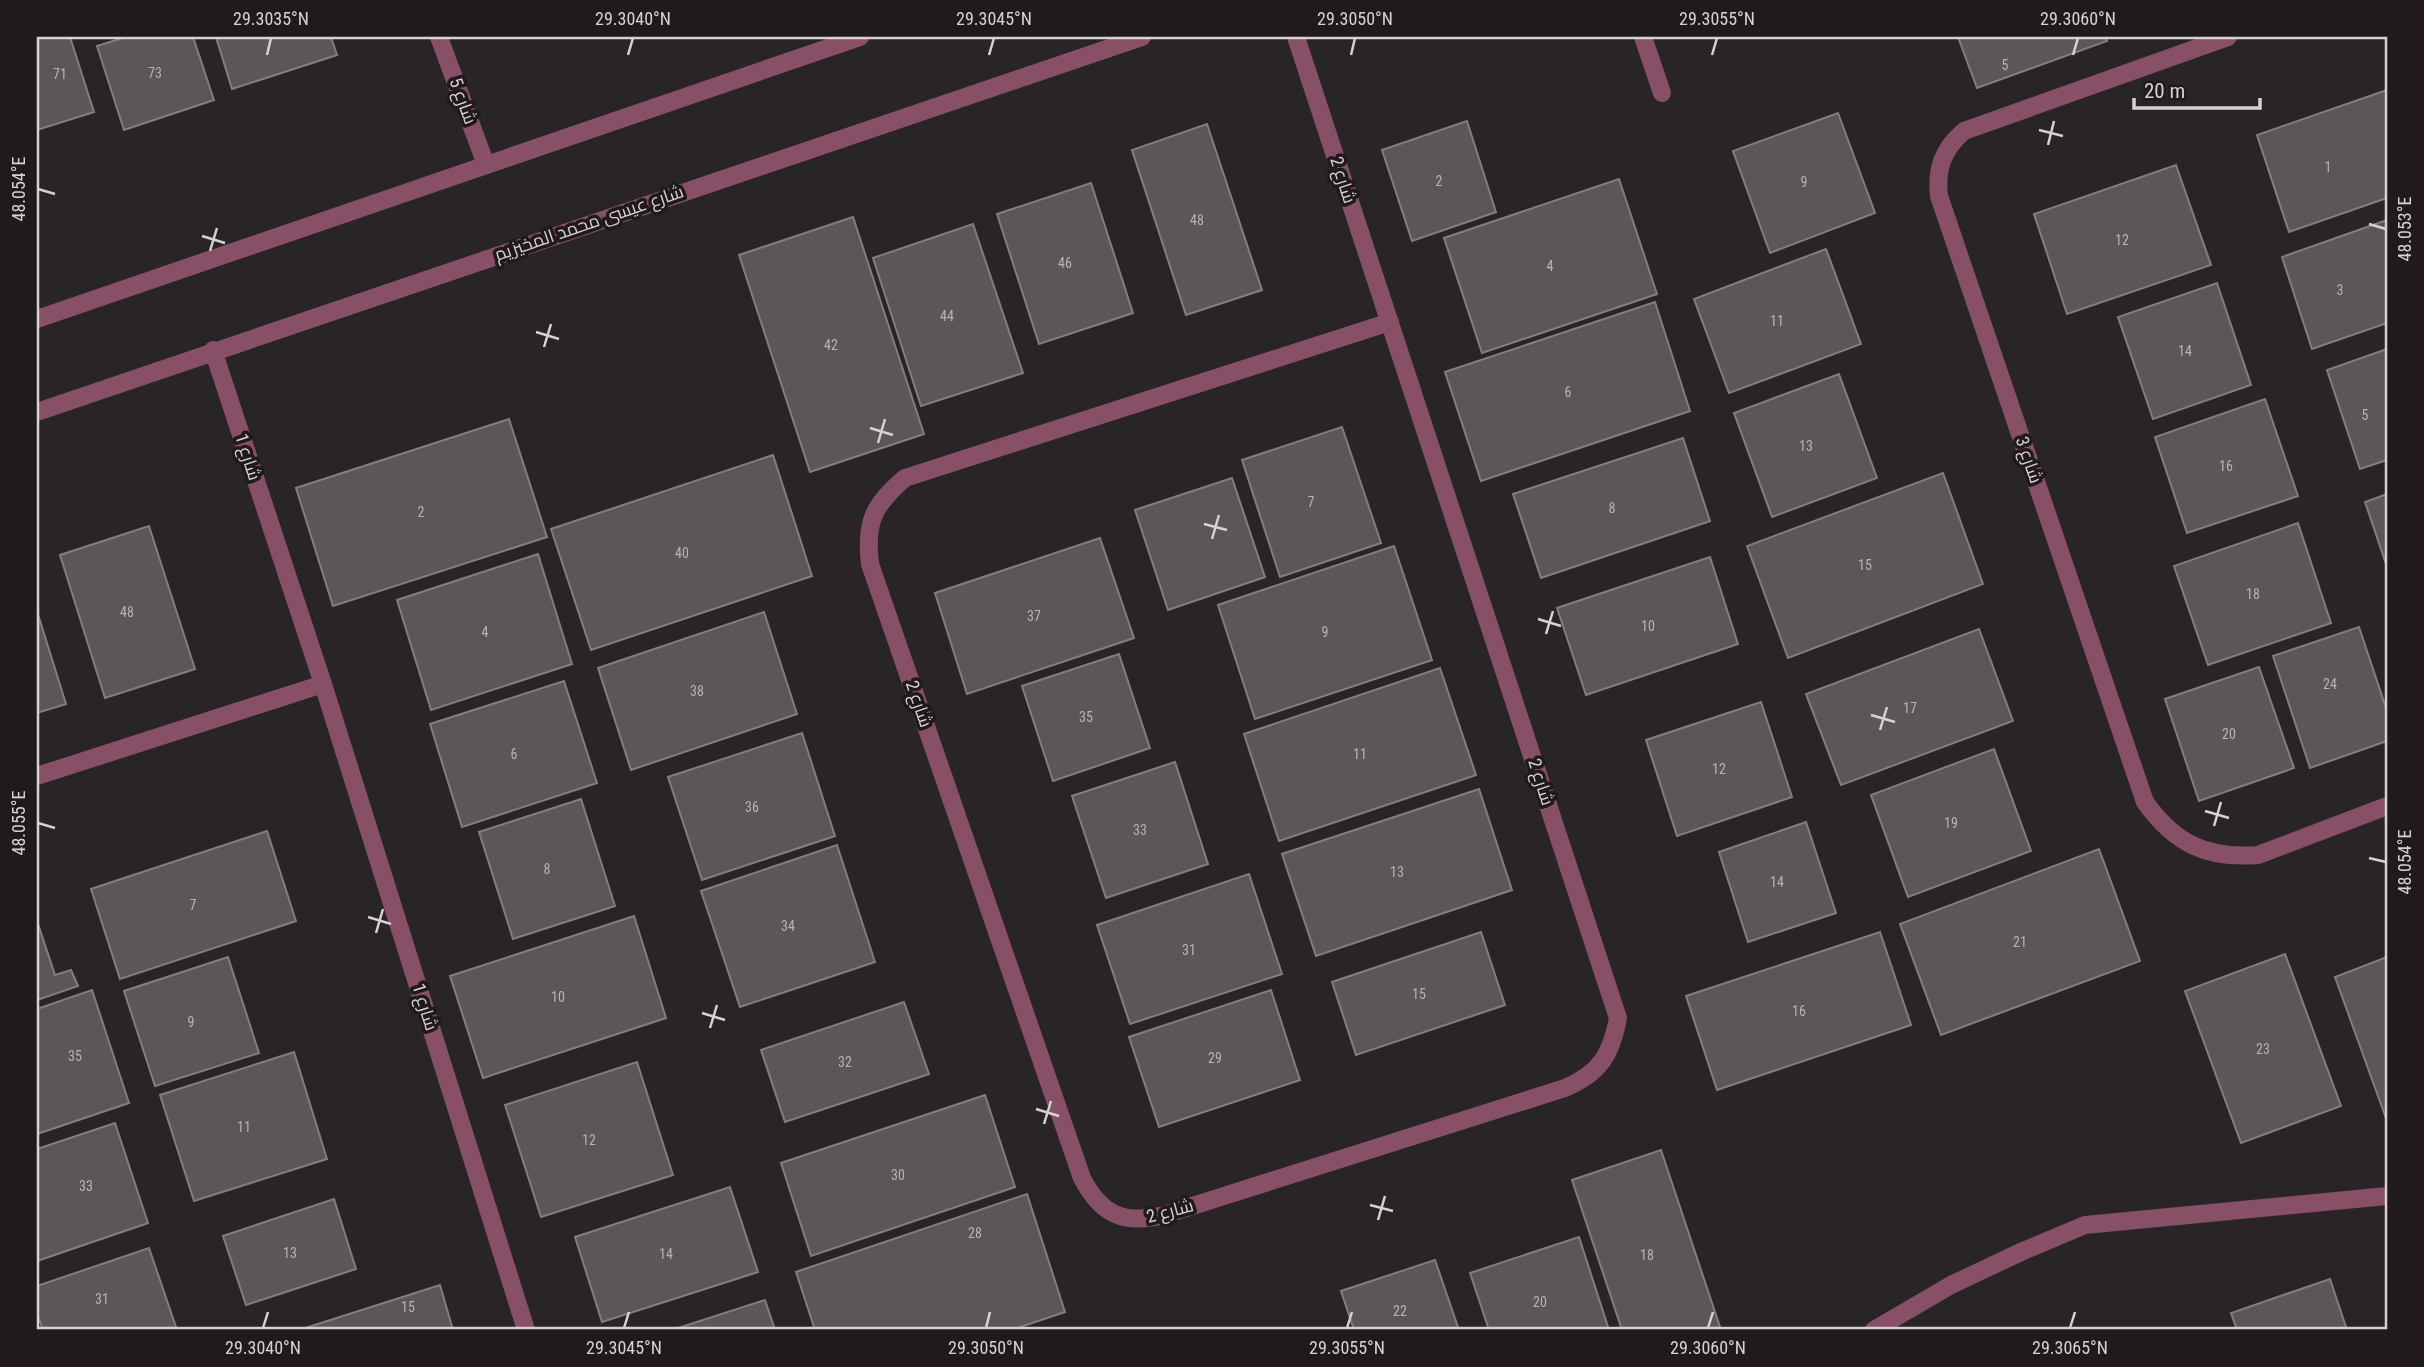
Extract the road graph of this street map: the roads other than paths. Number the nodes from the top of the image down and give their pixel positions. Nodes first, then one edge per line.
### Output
1 (439, 37) edge
2 (860, 37) edge
3 (1142, 37) edge
4 (1296, 37) edge
5 (1643, 37) edge
6 (2228, 37) edge
7 (1662, 93) dead end
8 (486, 165) junction
9 (37, 319) edge
10 (1390, 322) junction
11 (213, 350) junction
12 (37, 412) edge
13 (323, 684) junction
14 (37, 776) edge
15 (2387, 806) edge
16 (2387, 1196) edge
17 (526, 1330) edge
18 (1874, 1330) edge

1 - 8 street, شارع 5
2 - 8 street
3 - 11 street, شارع عيسى محمد المخيزيم
4 - 10 street, شارع 2
5 - 7 street
6 - 15 street, شارع 3
8 - 9 street
10 - 10 street, شارع 2
11 - 12 street, شارع عيسى محمد المخيزيم
11 - 13 street, شارع 1
13 - 14 street
13 - 17 street, شارع 1
16 - 18 street

